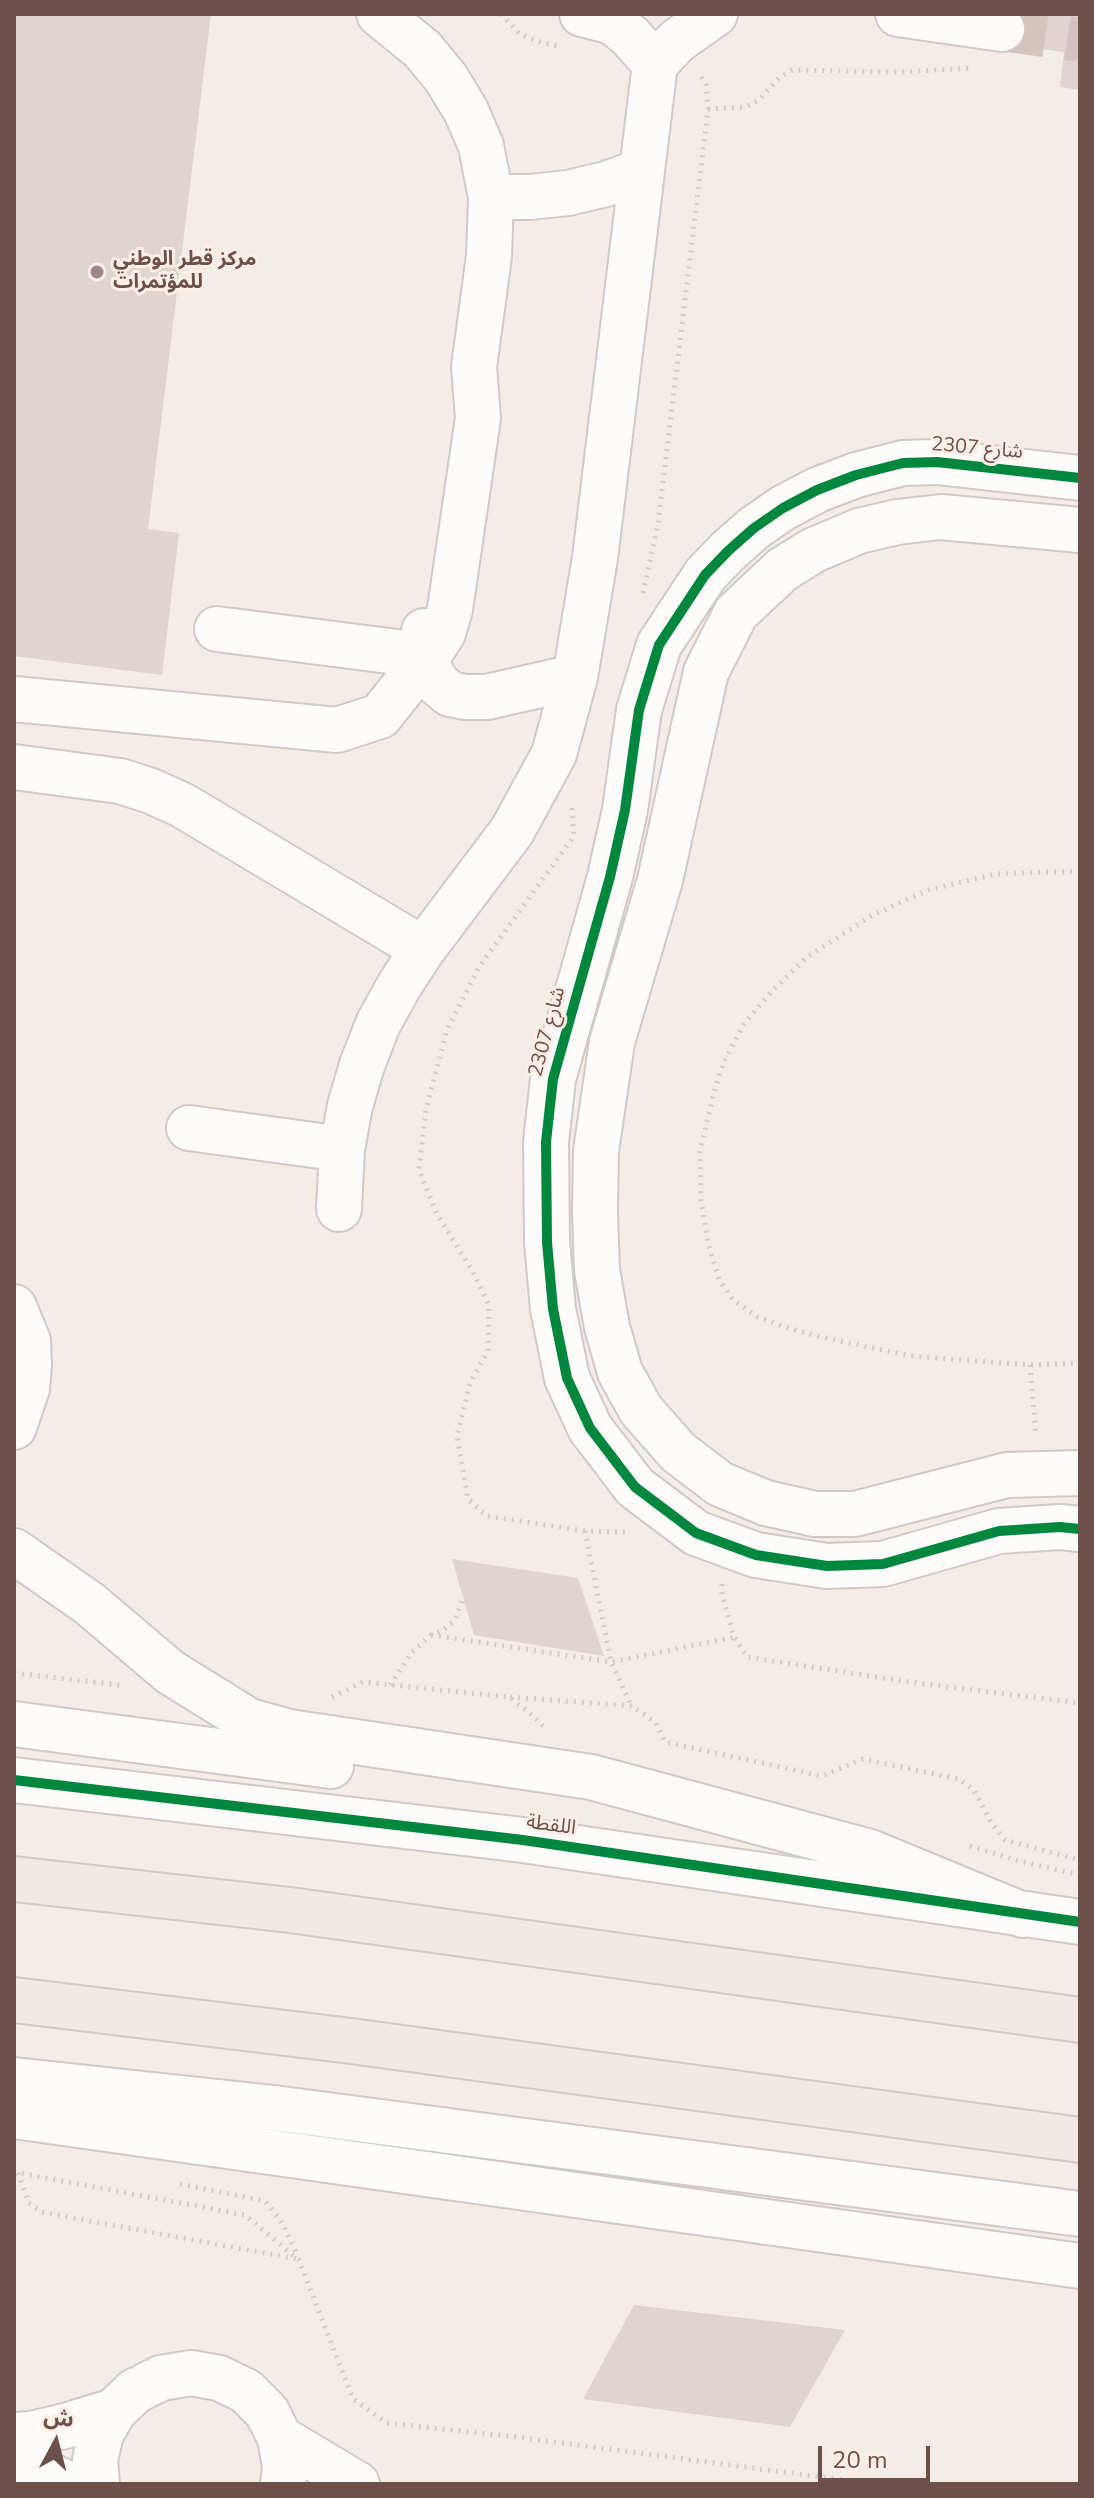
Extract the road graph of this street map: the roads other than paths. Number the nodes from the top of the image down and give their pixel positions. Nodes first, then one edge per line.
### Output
1 (379, 14) edge
2 (582, 14) edge
3 (715, 14) edge
4 (898, 14) edge
5 (992, 48) tunnel mouth
6 (655, 64) junction
7 (642, 171) junction
8 (491, 197) junction
9 (1080, 478) edge
10 (1080, 530) edge
11 (217, 629) dead end
12 (428, 656) junction
13 (575, 677) junction
14 (14, 699) edge
15 (14, 767) edge
16 (423, 949) junction
17 (189, 1128) dead end
18 (342, 1149) junction
19 (339, 1209) dead end
20 (14, 1307) edge
21 (14, 1427) edge
22 (1080, 1473) edge
23 (1080, 1529) edge
24 (14, 1551) edge
25 (14, 1724) edge
26 (287, 1746) junction
27 (14, 1780) edge
28 (14, 1879) edge
29 (1023, 1915) junction
30 (1080, 1922) edge
31 (14, 2000) edge
32 (1080, 2020) edge
33 (14, 2080) edge
34 (14, 2116) edge
35 (1080, 2140) edge
36 (1080, 2214) edge
37 (1080, 2266) edge
38 (114, 2411) junction
39 (14, 2435) edge
40 (280, 2438) junction
41 (14, 2463) edge
42 (68, 2484) edge
43 (97, 2484) edge
44 (283, 2484) edge
45 (357, 2484) edge

1 - 8 street
2 - 6 street
3 - 6 street
4 - 5 street
6 - 7 street
7 - 8 street
7 - 13 street
8 - 12 street
9 - 23 street, شارع 2307
10 - 22 street
11 - 12 street
12 - 13 street
12 - 14 street
13 - 16 street
15 - 16 street
16 - 18 street
17 - 18 street
18 - 19 street
20 - 21 street
24 - 26 street
25 - 26 street
26 - 29 street
27 - 29 street, اللقطة
28 - 32 main road
29 - 30 street, اللقطة
31 - 35 main road
33 - 36 street
34 - 37 street
38 - 39 street
38 - 40 street
38 - 43 street
40 - 44 street
40 - 45 street
41 - 42 street

